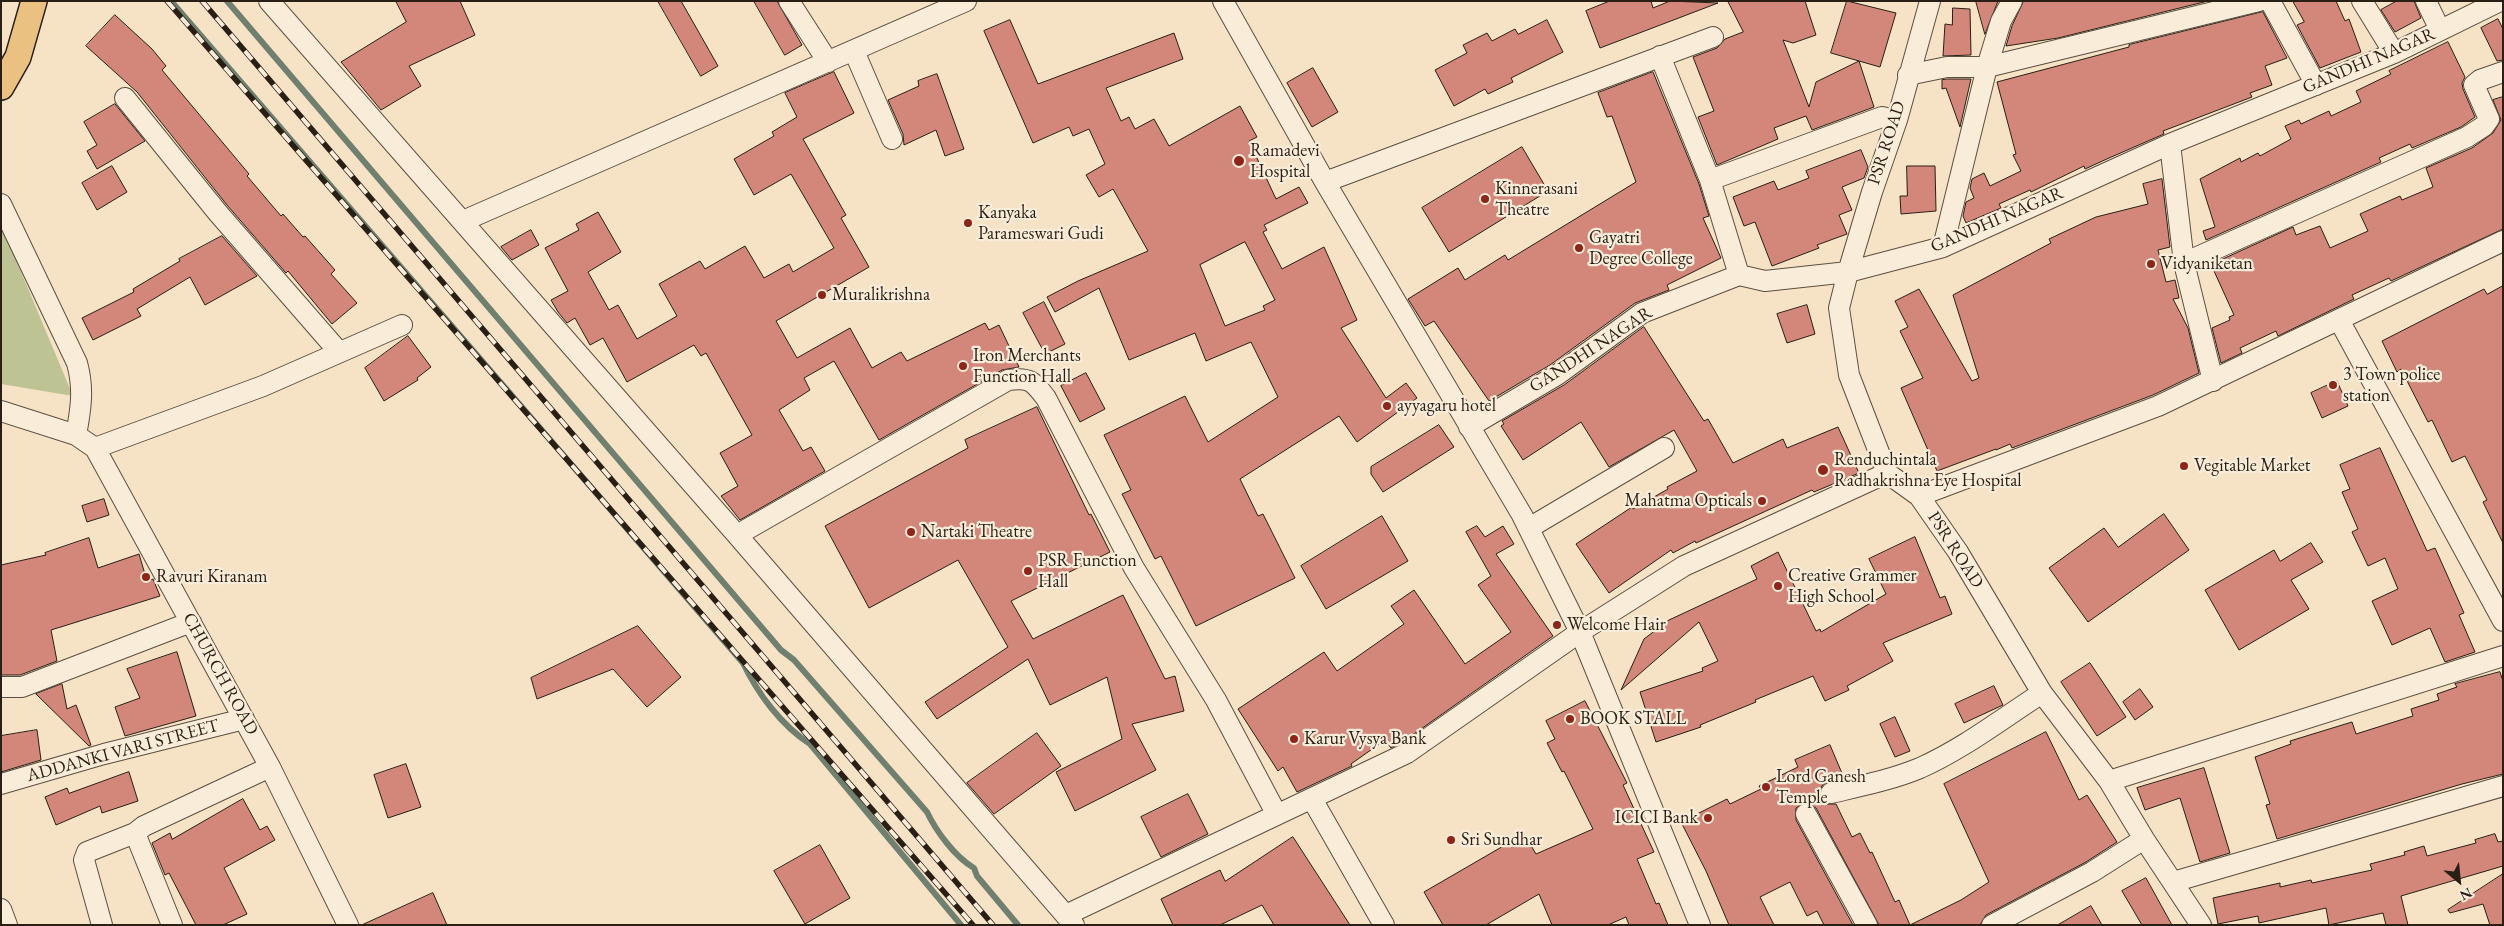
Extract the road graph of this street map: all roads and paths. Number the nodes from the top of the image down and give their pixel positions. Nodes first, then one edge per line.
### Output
1 (34, 1) edge
2 (269, 1) edge
3 (789, 1) edge
4 (966, 1) edge
5 (1223, 1) edge
6 (1930, 1) edge
7 (2012, 1) edge
8 (2259, 1) edge
9 (2270, 1) edge
10 (2362, 1) edge
11 (2426, 1) edge
12 (2500, 1) edge
13 (2440, 30) junction
14 (1713, 37) dead end
15 (854, 51) junction
16 (2394, 53) junction
17 (1660, 56) junction
18 (828, 62) junction
19 (1987, 66) junction
20 (2500, 74) edge
21 (1908, 75) junction
22 (2316, 84) junction
23 (1, 87) edge
24 (125, 98) dead end
25 (1897, 120) junction
26 (892, 139) dead end
27 (2170, 144) junction
28 (1710, 180) junction
29 (1325, 182) junction
30 (1, 204) edge
31 (463, 221) junction
32 (2503, 240) edge
33 (1942, 247) junction
34 (2184, 263) junction
35 (1848, 272) junction
36 (1739, 275) junction
37 (2339, 320) junction
38 (402, 325) dead end
39 (339, 352) junction
40 (2214, 381) junction
41 (1, 411) edge
42 (1469, 427) junction
43 (76, 435) junction
44 (95, 448) junction
45 (1664, 448) dead end
46 (1887, 474) junction
47 (1919, 496) junction
48 (1529, 528) junction
49 (737, 534) junction
50 (2503, 621) edge
51 (191, 622) junction
52 (1580, 632) junction
53 (2503, 656) edge
54 (1, 687) edge
55 (2042, 693) junction
56 (244, 719) junction
57 (270, 767) junction
58 (2109, 781) junction
59 (1, 784) edge
60 (2503, 786) edge
61 (1831, 793) dead end
62 (1312, 799) junction
63 (1276, 813) junction
64 (1806, 814) dead end
65 (135, 833) junction
66 (2144, 839) junction
67 (2173, 882) junction
68 (1, 909) edge
69 (1070, 920) edge
70 (6, 925) edge
71 (102, 925) edge
72 (172, 925) edge
73 (348, 925) edge
74 (1384, 925) edge
75 (1700, 925) edge
76 (1867, 925) edge
77 (1992, 925) edge
78 (2201, 925) edge

1 - 23 main road
2 - 31 street
3 - 18 street
4 - 15 street
5 - 29 street
6 - 21 street, PSR ROAD
7 - 19 street
8 - 19 street
9 - 22 street
10 - 16 street
11 - 13 street
12 - 13 street, GANDHI NAGAR
13 - 16 street, GANDHI NAGAR
14 - 17 street
15 - 18 street
15 - 26 street
16 - 22 street, GANDHI NAGAR
17 - 28 street
17 - 29 street
18 - 31 street
19 - 21 street
19 - 33 street
20 - 34 street
21 - 25 street, PSR ROAD
22 - 27 street, GANDHI NAGAR
24 - 39 street
25 - 28 street
25 - 35 street, PSR ROAD
27 - 33 street, GANDHI NAGAR
27 - 34 street
28 - 36 street
29 - 42 street
30 - 43 street
31 - 49 street
32 - 37 street
33 - 35 street, GANDHI NAGAR
34 - 40 street
35 - 36 street, GANDHI NAGAR
35 - 46 street, PSR ROAD
36 - 42 street, GANDHI NAGAR
37 - 40 street
37 - 50 street
38 - 39 street
39 - 44 street
40 - 47 street
41 - 43 street, CHURCH ROAD
42 - 48 street
43 - 44 street, CHURCH ROAD
44 - 51 street, CHURCH ROAD
45 - 48 street
46 - 47 street, PSR ROAD
46 - 52 street
47 - 55 street, PSR ROAD
48 - 52 street
49 - 63 street
49 - 69 street
51 - 54 street
51 - 56 street, CHURCH ROAD
52 - 62 street
52 - 75 street
53 - 58 street
55 - 58 street, PSR ROAD
55 - 61 street
56 - 57 street, CHURCH ROAD
56 - 59 street, ADDANKI VARI STREET
57 - 65 street
57 - 73 street, CHURCH ROAD
58 - 66 street, PSR ROAD
60 - 67 street
62 - 63 street
62 - 74 street
63 - 69 street
64 - 76 street
65 - 71 street
65 - 72 street
66 - 67 street, PSR ROAD
66 - 77 street
67 - 78 street, PSR ROAD
68 - 70 street

